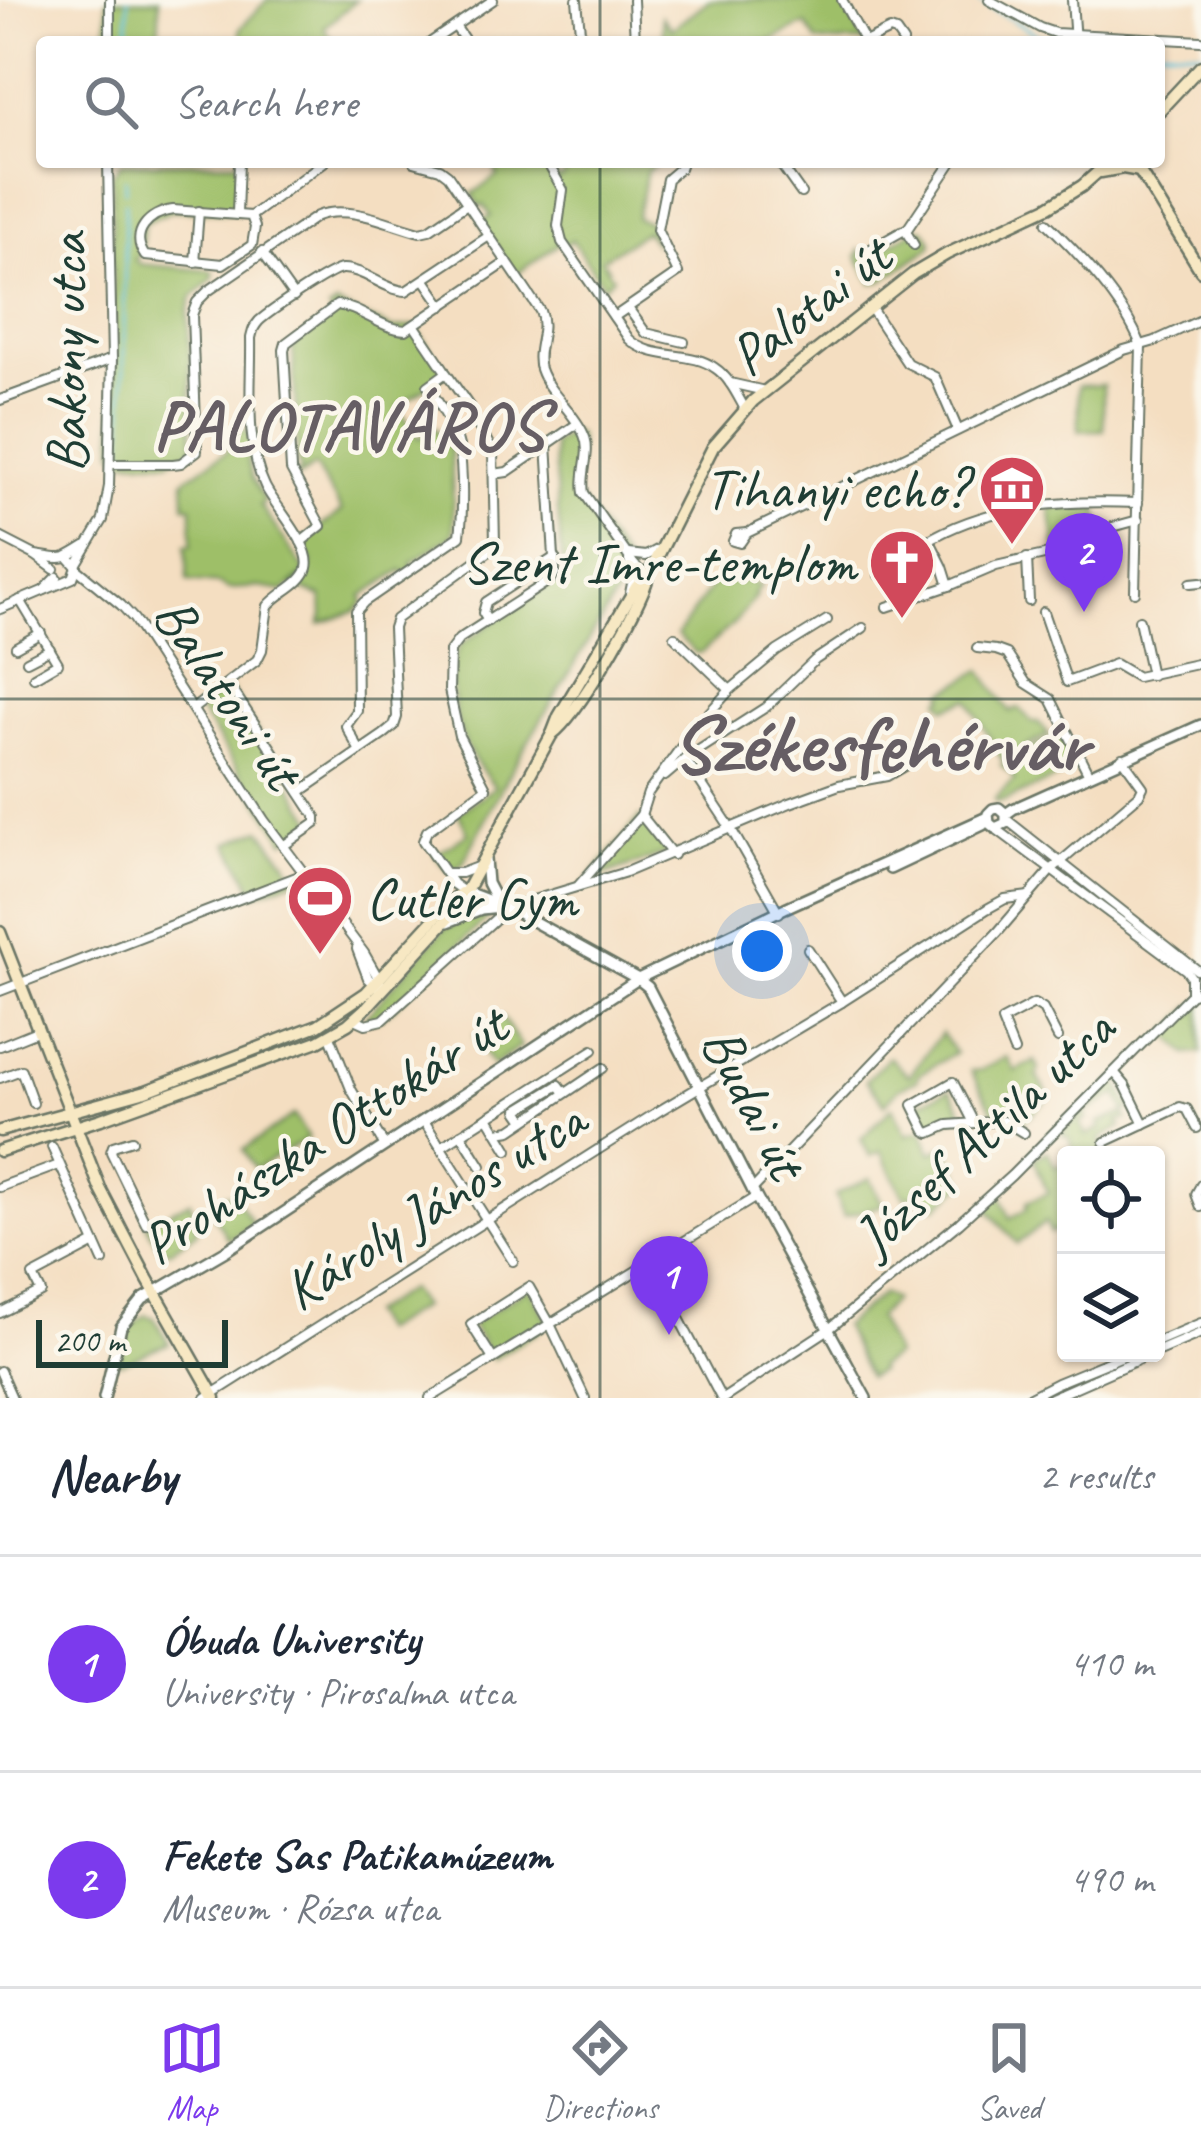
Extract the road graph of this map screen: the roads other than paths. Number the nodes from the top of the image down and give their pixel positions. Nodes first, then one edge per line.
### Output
1 (110, 0) edge
2 (493, 0) edge
3 (577, 0) edge
4 (633, 0) edge
5 (842, 0) edge
6 (989, 0) edge
7 (1072, 0) edge
8 (455, 26) junction
9 (110, 36) edge
10 (439, 36) edge
11 (462, 36) edge
12 (580, 36) edge
13 (635, 36) edge
14 (862, 36) edge
15 (1064, 36) edge
16 (1074, 36) edge
17 (1165, 40) edge
18 (1201, 41) edge
19 (1201, 65) edge
20 (1165, 104) edge
21 (108, 168) edge
22 (239, 168) edge
23 (316, 168) edge
24 (434, 168) edge
25 (551, 168) edge
26 (679, 168) edge
27 (783, 168) edge
28 (948, 168) edge
29 (1101, 168) edge
30 (1140, 168) edge
31 (801, 194) dead end
32 (467, 204) junction
33 (199, 211) junction
34 (237, 213) junction
35 (251, 216) junction
36 (1047, 223) dead end
37 (905, 230) junction
38 (489, 236) junction
39 (914, 244) dead end
40 (868, 251) dead end
41 (262, 252) junction
42 (195, 262) junction
43 (507, 262) junction
44 (1201, 271) edge
45 (425, 280) junction
46 (294, 297) junction
47 (443, 306) junction
48 (870, 307) junction
49 (628, 308) junction
50 (614, 317) junction
51 (1201, 320) edge
52 (849, 323) junction
53 (415, 326) junction
54 (883, 326) junction
55 (684, 342) dead end
56 (1142, 345) junction
57 (112, 359) junction
58 (445, 370) junction
59 (728, 382) junction
60 (765, 391) junction
61 (0, 400) edge
62 (745, 409) junction
63 (578, 424) junction
64 (958, 430) junction
65 (547, 444) junction
66 (114, 464) junction
67 (494, 474) junction
68 (1138, 503) junction
69 (1138, 520) junction
70 (748, 533) dead end
71 (0, 537) edge
72 (929, 539) junction
73 (302, 542) junction
74 (664, 544) junction
75 (627, 554) junction
76 (554, 557) junction
77 (1028, 558) junction
78 (66, 570) junction
79 (649, 574) junction
80 (879, 575) dead end
81 (949, 586) junction
82 (1135, 592) dead end
83 (20, 600) junction
84 (628, 600) junction
85 (1029, 601) dead end
86 (887, 607) dead end
87 (0, 609) edge
88 (1043, 612) dead end
89 (488, 620) junction
90 (826, 620) dead end
91 (1139, 620) dead end
92 (862, 628) dead end
93 (41, 633) junction
94 (675, 637) dead end
95 (16, 647) dead end
96 (977, 648) dead end
97 (50, 649) junction
98 (27, 662) dead end
99 (1201, 663) edge
100 (1151, 675) junction
101 (34, 677) dead end
102 (231, 680) junction
103 (730, 690) junction
104 (194, 708) junction
105 (1201, 724) edge
106 (552, 734) junction
107 (360, 751) junction
108 (685, 759) junction
109 (1122, 759) junction
110 (911, 762) dead end
111 (1088, 772) junction
112 (658, 780) junction
113 (300, 792) junction
114 (641, 815) junction
115 (1005, 815) junction
116 (990, 822) junction
117 (730, 827) junction
118 (284, 846) junction
119 (485, 854) junction
120 (673, 855) junction
121 (1060, 862) junction
122 (477, 867) junction
123 (1051, 870) junction
124 (444, 873) junction
125 (304, 874) junction
126 (578, 886) junction
127 (464, 891) junction
128 (1029, 896) junction
129 (537, 901) junction
130 (506, 908) junction
131 (481, 909) junction
132 (779, 913) junction
133 (447, 922) junction
134 (536, 923) junction
135 (0, 932) edge
136 (808, 949) dead end
137 (638, 979) junction
138 (1196, 982) edge
139 (20, 983) junction
140 (379, 985) junction
141 (0, 991) edge
142 (842, 1002) junction
143 (355, 1019) junction
144 (37, 1031) junction
145 (330, 1036) junction
146 (1058, 1038) dead end
147 (0, 1046) edge
148 (593, 1050) dead end
149 (1014, 1051) dead end
150 (575, 1061) junction
151 (604, 1067) dead end
152 (1114, 1072) junction
153 (0, 1078) edge
154 (586, 1079) junction
155 (59, 1086) junction
156 (700, 1087) junction
157 (33, 1103) dead end
158 (488, 1117) junction
159 (100, 1119) junction
160 (424, 1120) junction
161 (41, 1121) junction
162 (72, 1121) junction
163 (973, 1121) junction
164 (1144, 1124) junction
165 (1197, 1127) dead end
166 (0, 1132) edge
167 (498, 1132) junction
168 (1024, 1133) dead end
169 (461, 1134) junction
170 (54, 1140) junction
171 (132, 1140) dead end
172 (1105, 1142) dead end
173 (385, 1146) junction
174 (441, 1147) junction
175 (83, 1149) junction
176 (508, 1150) dead end
177 (0, 1151) edge
178 (59, 1165) junction
179 (481, 1166) dead end
180 (1201, 1185) edge
181 (0, 1187) edge
182 (754, 1194) junction
183 (1201, 1208) edge
184 (487, 1220) junction
185 (146, 1224) dead end
186 (95, 1243) junction
187 (104, 1261) dead end
188 (514, 1262) dead end
189 (650, 1263) junction
190 (155, 1292) junction
191 (0, 1313) edge
192 (1201, 1323) edge
193 (550, 1324) junction
194 (829, 1329) junction
195 (1201, 1333) edge
196 (1165, 1338) edge
197 (1165, 1348) edge
198 (493, 1359) junction
199 (1107, 1362) edge
200 (1134, 1362) edge
201 (0, 1371) edge
202 (1057, 1382) junction
203 (1063, 1396) edge
204 (211, 1397) edge
205 (13, 1398) edge
206 (104, 1398) edge
207 (430, 1398) edge
208 (585, 1398) edge
209 (722, 1398) edge
210 (866, 1398) edge
211 (1028, 1398) edge
212 (1051, 1398) edge

1 - 9 street
2 - 8 street
3 - 12 street
4 - 13 street
5 - 14 street
6 - 15 street
7 - 16 street
8 - 10 street
8 - 11 street
17 - 18 street
19 - 20 main road
21 - 57 street, Bakony utca
22 - 34 street
23 - 35 street
24 - 32 street
25 - 50 street
26 - 49 street
27 - 31 street
28 - 37 street
29 - 48 main road, Palotai út
30 - 44 main road
32 - 38 street
32 - 41 street
33 - 34 street
33 - 42 street
33 - 42 street
34 - 35 street
35 - 42 street
36 - 56 street
37 - 39 street
37 - 40 street
38 - 43 street
38 - 45 street
41 - 46 street
41 - 66 street
43 - 47 street
43 - 63 street
45 - 46 street
45 - 47 street
46 - 73 street
47 - 53 street
48 - 52 main road, Palotai út
48 - 54 street
49 - 50 street
49 - 55 street
50 - 59 street
51 - 56 street
52 - 54 street
52 - 60 main road, Palotai út
53 - 58 street
53 - 73 street
54 - 64 street
56 - 64 street
56 - 68 street
57 - 61 street
57 - 66 street, Bakony utca
58 - 67 street
58 - 107 street
59 - 60 street
59 - 62 street
60 - 62 main road, Palotai út
62 - 74 main road, Palotai út
63 - 65 street
63 - 75 street
64 - 70 street
65 - 67 street
65 - 76 street
66 - 78 street, Bakony utca
67 - 107 street
68 - 69 street
68 - 72 street
69 - 77 street
69 - 82 street
71 - 78 street, Balatoni út
72 - 80 street
72 - 81 street
73 - 102 street
74 - 75 street
74 - 79 main road, Palotai út
75 - 79 street
75 - 84 street
76 - 89 street
76 - 89 street
77 - 81 street
77 - 85 street
78 - 83 street, Bakony utca
78 - 104 street, Balatoni út
79 - 84 main road
79 - 106 main road
81 - 86 street
83 - 87 street
83 - 93 street
84 - 106 main road
88 - 100 street
89 - 124 street
90 - 103 street
91 - 100 street
92 - 108 street
93 - 95 street
93 - 97 street
94 - 103 street
96 - 111 street
97 - 98 street
97 - 101 street
99 - 100 street
102 - 104 street
102 - 113 street, Balatoni út
103 - 112 street
104 - 118 street, Balatoni út
105 - 109 street
106 - 119 main road
107 - 113 street
108 - 112 street
108 - 117 street
109 - 111 street
109 - 115 street
109 - 121 street
110 - 117 street
111 - 115 street
112 - 114 street
113 - 118 street, Balatoni út
114 - 120 street
114 - 126 street
115 - 116 street
115 - 116 street
115 - 121 street
116 - 123 street
116 - 132 street, Prohászka Ottokár út
117 - 120 street
117 - 132 street
118 - 125 street, Balatoni út
119 - 122 main road
119 - 130 street
120 - 126 street
121 - 123 street
121 - 138 street
122 - 124 street
122 - 127 main road
123 - 128 street
123 - 138 street
124 - 127 street
125 - 139 street
125 - 140 street, Balatoni út
126 - 129 street
127 - 130 street, Budai út
127 - 131 street
127 - 133 main road
127 - 140 main road
128 - 142 street, Károly János utca
128 - 182 street
129 - 130 street
129 - 134 street
130 - 131 street
130 - 134 street, Budai út
130 - 143 street
131 - 133 street
132 - 137 street, Prohászka Ottokár út
133 - 140 main road
134 - 137 street, Budai út
135 - 139 main road
136 - 142 street
137 - 156 street, Budai út
137 - 160 street, Prohászka Ottokár út
138 - 152 street, József Attila utca
139 - 141 street
139 - 144 main road
140 - 143 main road
140 - 162 main road
142 - 156 street, Károly János utca
143 - 145 main road
144 - 147 street
144 - 155 main road
145 - 159 main road
145 - 173 street
146 - 149 street
148 - 150 street
150 - 154 street
150 - 158 street
151 - 154 street
152 - 164 street
152 - 194 street, József Attila utca
153 - 157 street
154 - 167 street
155 - 161 main road
155 - 162 main road
156 - 182 street, Budai út
156 - 184 street, Károly János utca
158 - 167 street
158 - 169 street
159 - 162 main road
159 - 175 main road
160 - 173 street, Prohászka Ottokár út
160 - 174 street
161 - 162 main road
161 - 166 main road
162 - 170 main road
162 - 175 main road
163 - 163 street
163 - 168 street
164 - 165 street
164 - 172 street
167 - 176 street
169 - 174 street
169 - 179 street
170 - 175 main road
170 - 177 main road
170 - 178 street
171 - 185 street
173 - 190 street, Prohászka Ottokár út
174 - 184 street
175 - 190 main road
178 - 181 street
178 - 186 street
180 - 183 street
182 - 189 street
182 - 194 street, Budai út
184 - 188 street
184 - 204 street, Károly János utca
186 - 187 street
186 - 191 street
189 - 193 street
189 - 209 street
190 - 204 main road
190 - 206 street, Prohászka Ottokár út
192 - 196 street
193 - 198 street
193 - 198 street
193 - 208 street
194 - 209 street, József Attila utca
194 - 210 street, Budai út
195 - 197 street
198 - 207 street
199 - 202 street
200 - 203 street
201 - 205 street
202 - 203 street
202 - 211 street
203 - 212 street

